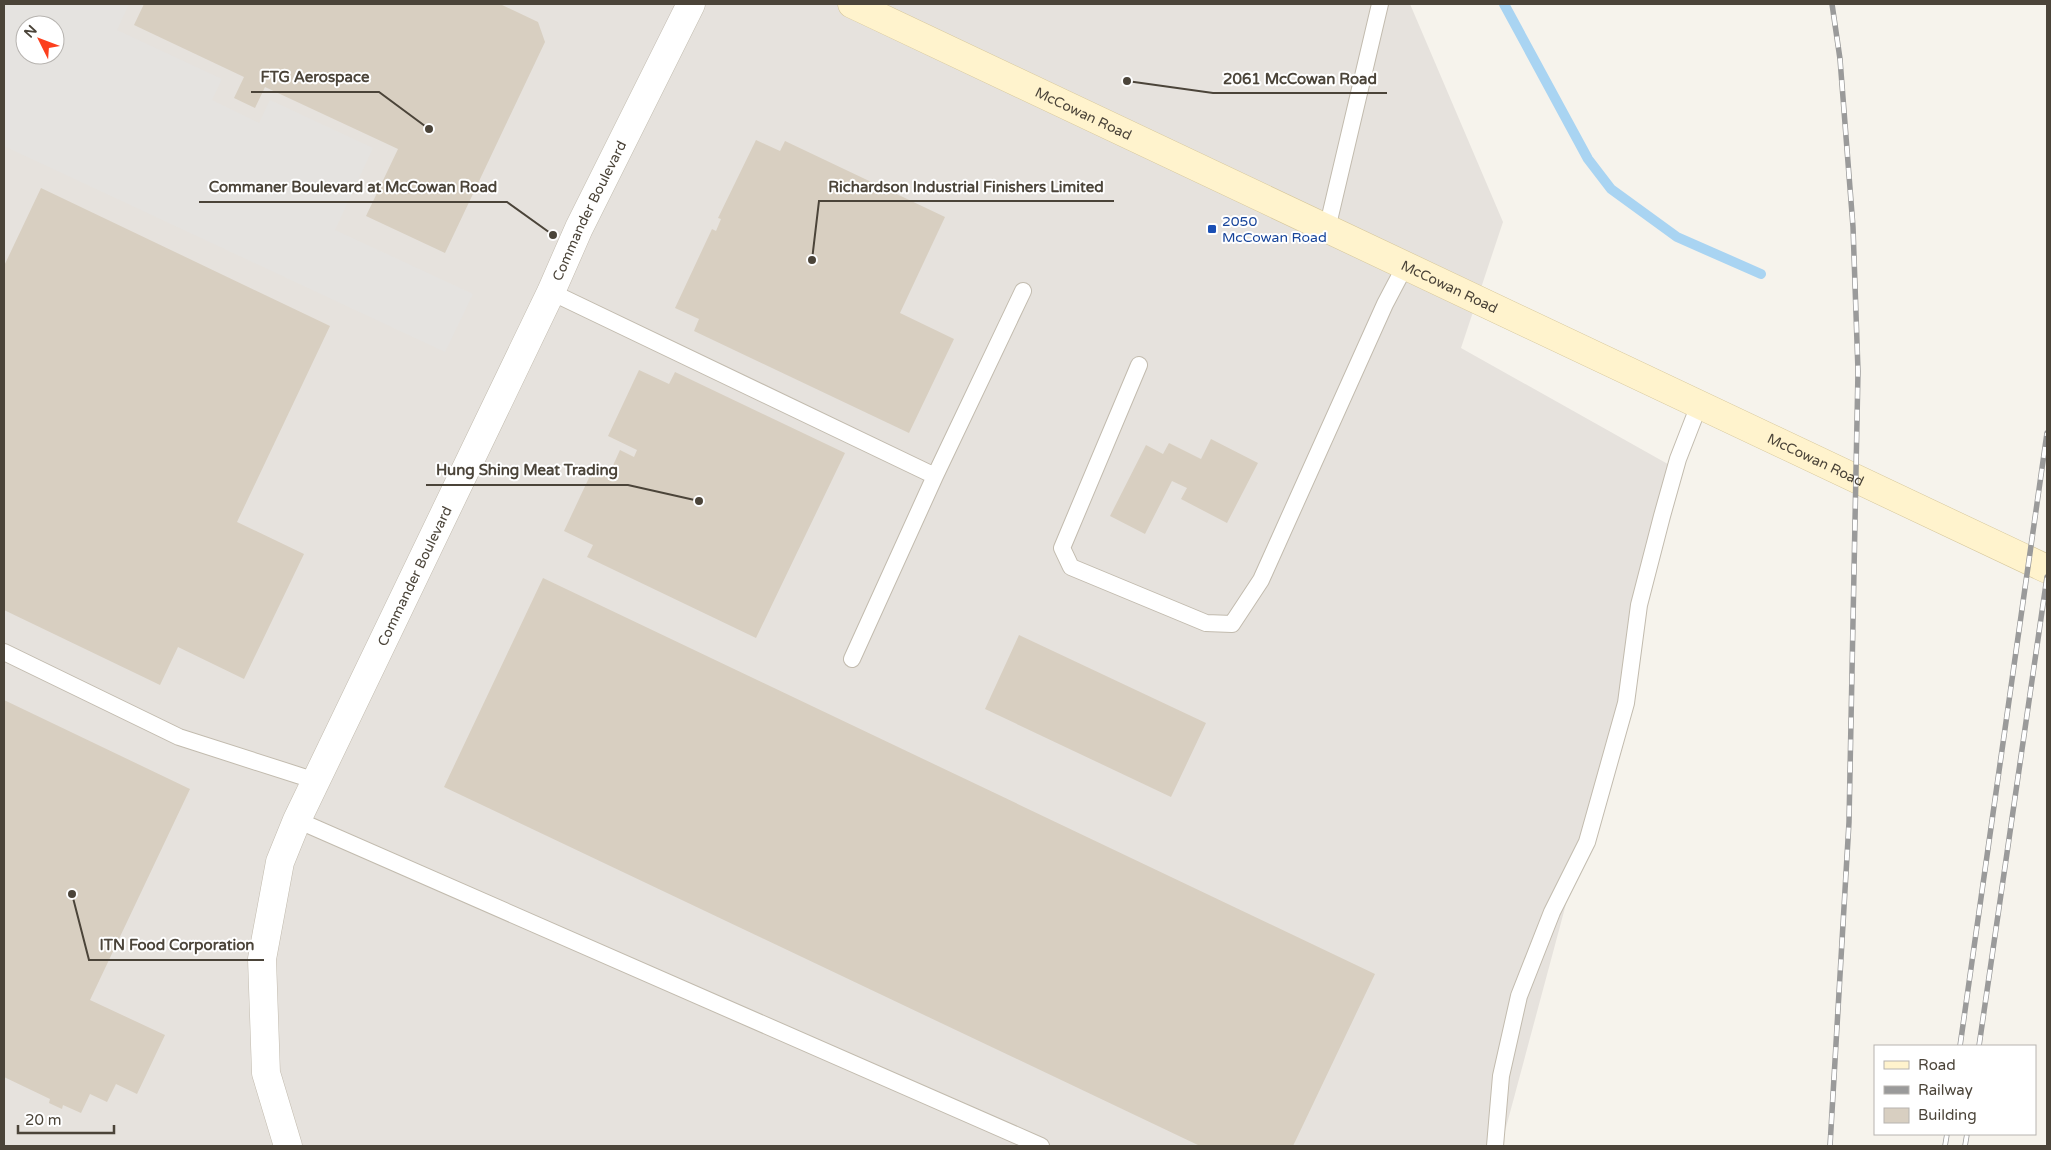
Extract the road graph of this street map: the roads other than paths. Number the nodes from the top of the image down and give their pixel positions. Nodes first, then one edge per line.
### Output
1 (691, 4) edge
2 (852, 4) edge
3 (1380, 4) edge
4 (1327, 229) junction
5 (1405, 266) junction
6 (1023, 291) dead end
7 (551, 292) junction
8 (1139, 365) dead end
9 (1699, 405) junction
10 (935, 476) junction
11 (2047, 569) edge
12 (4, 652) edge
13 (852, 659) dead end
14 (316, 780) junction
15 (297, 820) junction
16 (288, 1146) edge
17 (1040, 1146) edge
18 (1496, 1146) edge

1 - 7 street, Commander Boulevard
2 - 4 main road, McCowan Road
3 - 4 lane
4 - 5 main road, McCowan Road
5 - 8 lane
5 - 9 main road, McCowan Road
6 - 10 lane
7 - 10 lane
7 - 14 street, Commander Boulevard
9 - 11 main road, McCowan Road
9 - 18 lane
10 - 13 lane
12 - 14 lane
14 - 15 street, Commander Boulevard
15 - 16 street, Commander Boulevard
15 - 17 lane

